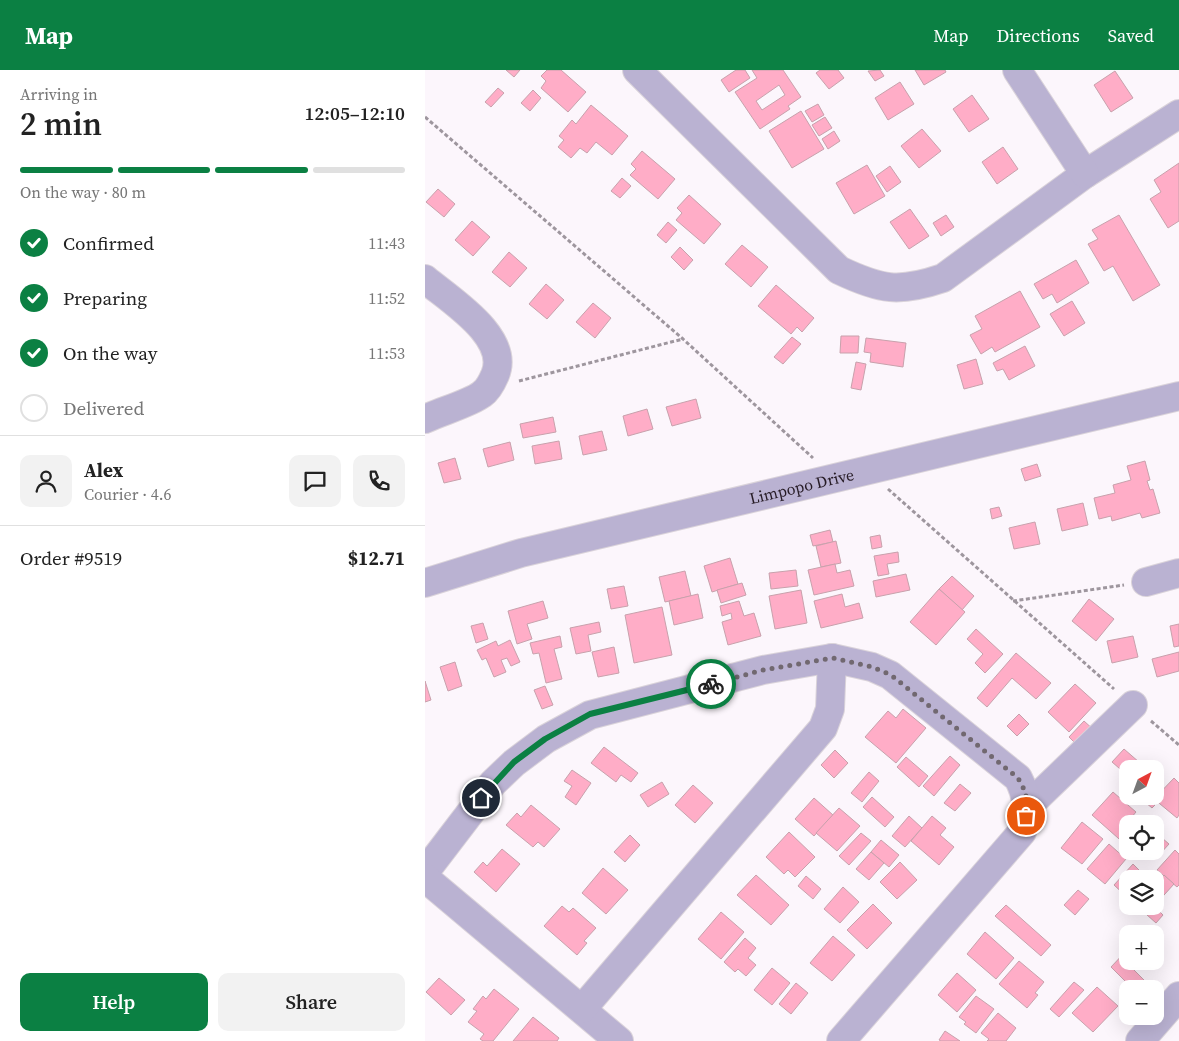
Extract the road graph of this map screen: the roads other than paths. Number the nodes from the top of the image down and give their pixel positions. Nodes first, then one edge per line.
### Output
1 (637, 70) edge
2 (1017, 70) edge
3 (1179, 114) edge
4 (1085, 174) junction
5 (425, 279) edge
6 (1179, 396) edge
7 (425, 418) edge
8 (1179, 573) edge
9 (1146, 582) road end
10 (425, 583) edge
11 (833, 658) junction
12 (1133, 705) road end
13 (1027, 807) junction
14 (425, 872) edge
15 (425, 878) edge
16 (1176, 1005) edge
17 (582, 1009) junction
18 (619, 1041) edge
19 (841, 1041) edge
20 (1140, 1041) edge

1 - 4 street
2 - 4 street
3 - 4 street
5 - 7 street
6 - 10 street, Limpopo Drive
8 - 9 street
11 - 13 street
11 - 14 street
11 - 17 street
12 - 13 street
13 - 19 street
15 - 17 street
16 - 20 street
17 - 18 street

